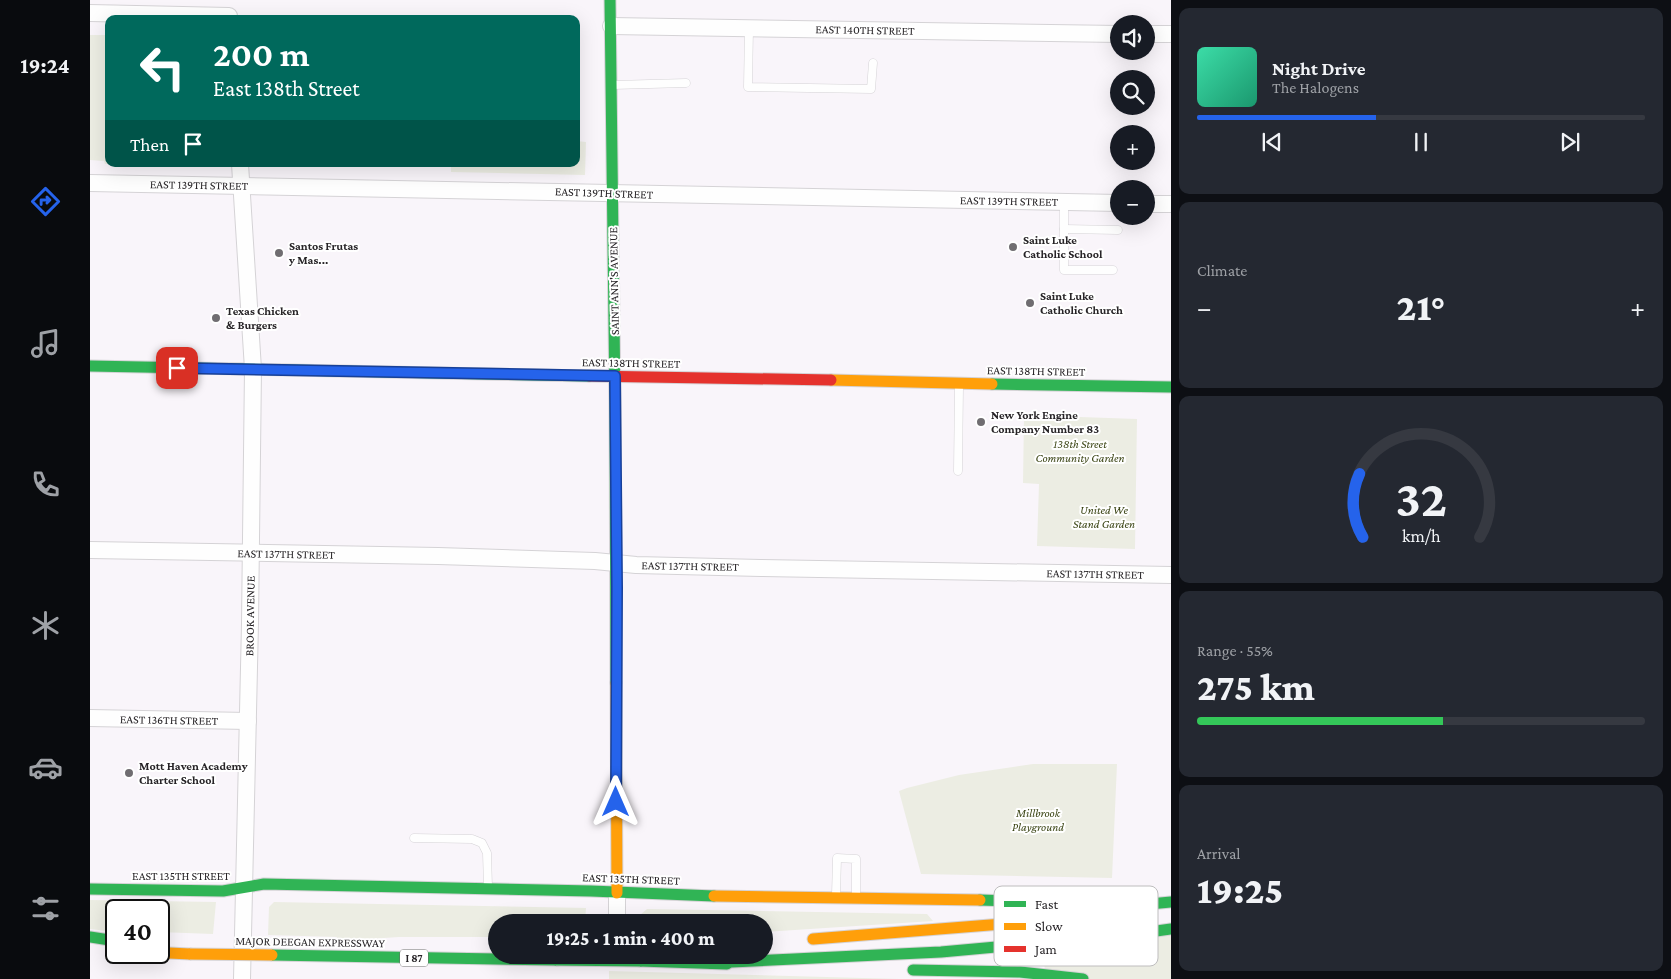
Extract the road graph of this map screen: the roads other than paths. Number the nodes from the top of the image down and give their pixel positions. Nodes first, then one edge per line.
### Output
1 (610, 0) edge
2 (228, 12) edge
3 (90, 13) edge
4 (611, 26) junction
5 (749, 28) junction
6 (1110, 34) edge
7 (1155, 34) edge
8 (1171, 34) edge
9 (873, 63) dead end
10 (686, 83) dead end
11 (611, 85) junction
12 (240, 167) edge
13 (90, 183) edge
14 (242, 185) junction
15 (613, 194) junction
16 (1064, 202) junction
17 (1110, 203) edge
18 (1155, 204) edge
19 (1171, 204) edge
20 (1064, 229) junction
21 (1118, 230) dead end
22 (1112, 270) dead end
23 (90, 366) edge
24 (253, 369) junction
25 (615, 376) junction
26 (959, 383) junction
27 (1171, 387) edge
28 (958, 471) dead end
29 (90, 550) edge
30 (250, 553) junction
31 (616, 564) junction
32 (1171, 575) edge
33 (90, 718) edge
34 (248, 721) junction
35 (414, 838) dead end
36 (244, 888) junction
37 (90, 889) edge
38 (488, 889) junction
39 (617, 893) junction
40 (835, 898) junction
41 (856, 898) junction
42 (994, 900) edge
43 (1171, 902) edge
44 (1158, 903) edge
45 (617, 914) edge
46 (994, 925) edge
47 (1171, 929) edge
48 (1158, 931) edge
49 (90, 937) edge
50 (105, 939) edge
51 (800, 940) dead end
52 (994, 947) edge
53 (170, 950) edge
54 (170, 953) edge
55 (190, 954) junction
56 (488, 959) edge
57 (773, 959) edge
58 (616, 964) edge
59 (729, 964) edge
60 (825, 969) dead end
61 (900, 970) dead end
62 (242, 979) edge
63 (616, 979) edge
64 (1083, 979) edge

1 - 4 main road, SAINT ANN'S AVENUE
2 - 3 street
4 - 5 street, EAST 140TH STREET
4 - 11 main road, SAINT ANN'S AVENUE
5 - 6 street, EAST 140TH STREET
5 - 9 lane
7 - 8 street
10 - 11 lane
11 - 15 main road, SAINT ANN'S AVENUE
12 - 14 street, BROOK AVENUE
13 - 14 street, EAST 139TH STREET
14 - 15 street, EAST 139TH STREET
14 - 24 street, BROOK AVENUE
15 - 16 street, EAST 139TH STREET
15 - 25 main road, SAINT ANN'S AVENUE
16 - 17 street, EAST 139TH STREET
16 - 20 lane
18 - 19 street
20 - 21 lane
20 - 22 lane
23 - 24 main road, EAST 138TH STREET
24 - 25 main road, EAST 138TH STREET
24 - 30 street, BROOK AVENUE
25 - 26 main road, EAST 138TH STREET
25 - 31 main road, SAINT ANN'S AVENUE
26 - 27 main road, EAST 138TH STREET
26 - 28 lane
29 - 30 street, EAST 137TH STREET
30 - 31 street, EAST 137TH STREET
30 - 34 street, BROOK AVENUE
31 - 32 street, EAST 137TH STREET
31 - 39 main road, SAINT ANN'S AVENUE
33 - 34 street, EAST 136TH STREET
34 - 36 street, BROOK AVENUE
35 - 38 lane
36 - 37 main road, EAST 135TH STREET
36 - 38 main road, EAST 135TH STREET
36 - 62 street, BROOK AVENUE
38 - 39 main road, EAST 135TH STREET
39 - 40 main road, EAST 135TH STREET
39 - 45 street, SAINT ANN'S AVENUE
40 - 41 main road, EAST 135TH STREET
40 - 41 lane
41 - 42 main road, EAST 135TH STREET
43 - 44 main road, EAST 135TH STREET
46 - 51 main road
47 - 48 main road
49 - 50 main road
52 - 57 main road
53 - 55 main road
54 - 55 main road, MAJOR DEEGAN EXPRESSWAY / I 87
55 - 56 main road, MAJOR DEEGAN EXPRESSWAY / I 87, bridge
58 - 63 street
59 - 60 main road
61 - 64 main road

